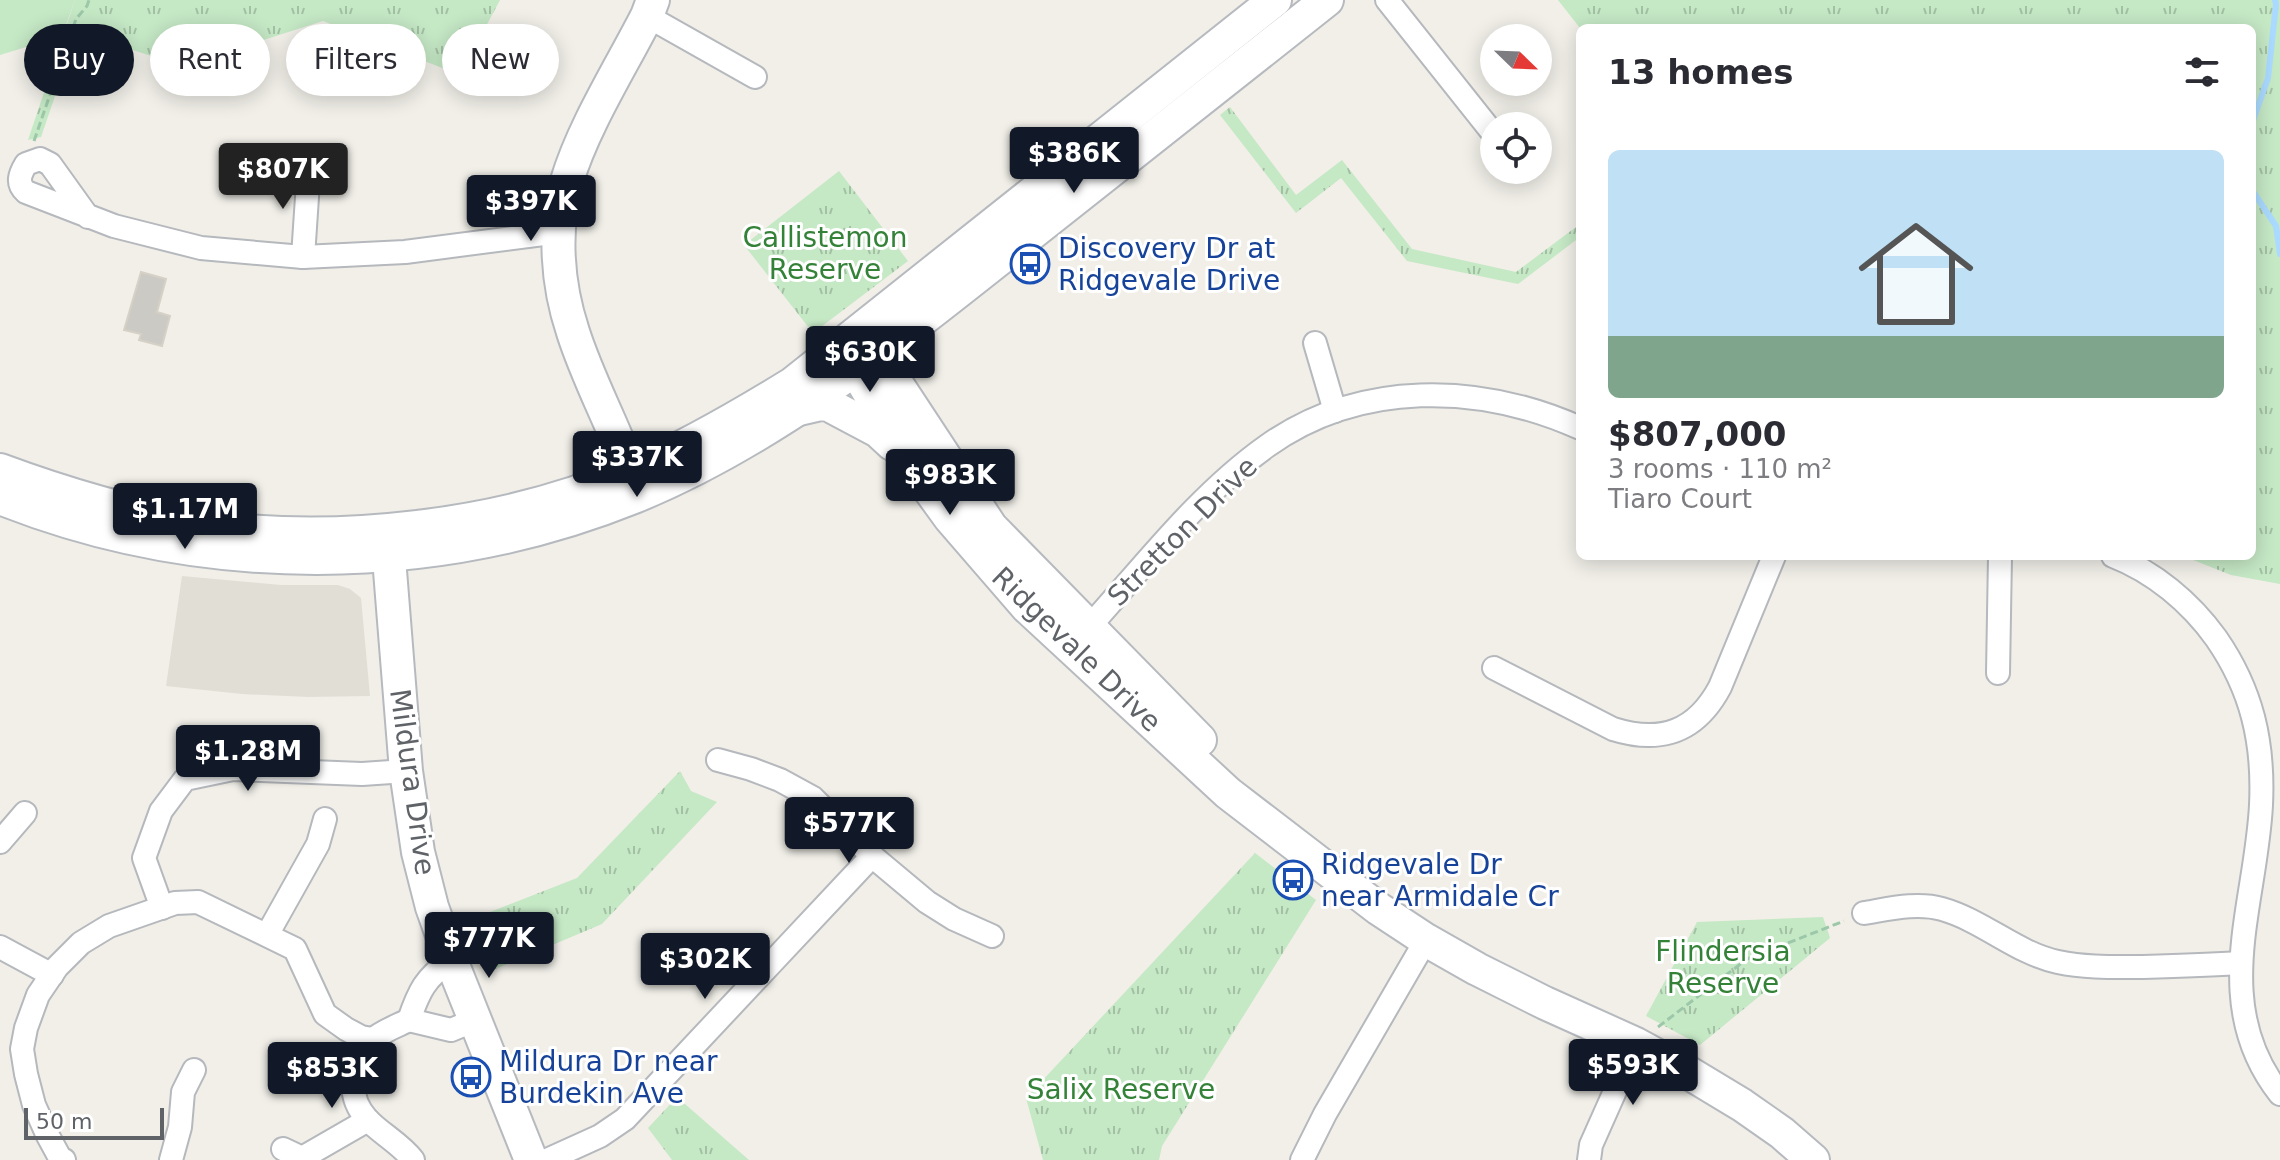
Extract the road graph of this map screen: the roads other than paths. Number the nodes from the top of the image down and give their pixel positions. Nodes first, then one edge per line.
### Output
1 (1275, 0) edge
2 (1327, 0) edge
3 (1387, 0) edge
4 (650, 8) edge
5 (755, 77) dead end
6 (1480, 117) edge
7 (309, 167) dead end
8 (88, 217) junction
9 (559, 232) junction
10 (303, 257) junction
11 (1315, 343) dead end
12 (858, 349) junction
13 (795, 410) junction
14 (1335, 411) junction
15 (1576, 427) edge
16 (913, 467) junction
17 (0, 470) edge
18 (634, 484) junction
19 (0, 498) edge
20 (388, 542) junction
21 (1772, 560) edge
22 (2000, 560) edge
23 (2120, 560) edge
24 (1080, 636) junction
25 (1494, 668) dead end
26 (1998, 673) dead end
27 (718, 760) dead end
28 (406, 771) junction
29 (2270, 772) edge
30 (25, 813) dead end
31 (325, 819) dead end
32 (0, 842) edge
33 (872, 856) junction
34 (162, 908) junction
35 (1864, 913) road end
36 (267, 935) junction
37 (992, 936) dead end
38 (1426, 940) junction
39 (0, 947) edge
40 (451, 960) junction
41 (2241, 963) junction
42 (52, 975) junction
43 (409, 1020) junction
44 (475, 1020) junction
45 (372, 1039) junction
46 (1636, 1044) junction
47 (194, 1070) dead end
48 (2280, 1094) edge
49 (368, 1120) junction
50 (283, 1149) dead end
51 (64, 1160) edge
52 (171, 1160) edge
53 (413, 1160) edge
54 (531, 1160) edge
55 (547, 1160) edge
56 (1302, 1160) edge
57 (1589, 1160) edge
58 (1813, 1160) edge

1 - 12 main road
2 - 12 main road
3 - 6 street
4 - 5 street
4 - 9 main road
7 - 10 street
8 - 8 street
8 - 10 street
9 - 10 street
9 - 18 main road
11 - 14 street
12 - 13 main road
12 - 16 main road, Ridgevale Drive
12 - 18 main road
12 - 24 main road, Ridgevale Drive
13 - 16 main road
13 - 18 main road
14 - 15 street, Stretton Drive
14 - 24 street, Stretton Drive
16 - 24 main road, Ridgevale Drive
17 - 20 main road
18 - 20 main road
19 - 20 main road
20 - 28 main road, Mildura Drive
21 - 25 street
22 - 26 street
23 - 29 street
24 - 38 main road, Ridgevale Drive
27 - 33 street
28 - 34 street
28 - 40 main road, Mildura Drive
29 - 41 street
30 - 32 street
31 - 36 street
33 - 37 street
33 - 55 street
34 - 36 street
34 - 42 street
35 - 41 street
36 - 45 street
38 - 46 main road, Ridgevale Drive
38 - 56 street
39 - 42 street
40 - 43 street
40 - 44 main road, Mildura Drive
41 - 48 street
42 - 51 street
43 - 44 street
43 - 45 street
44 - 54 main road, Mildura Drive
45 - 49 street
46 - 57 street
46 - 58 main road, Ridgevale Drive
47 - 52 street
49 - 50 street
49 - 53 street

